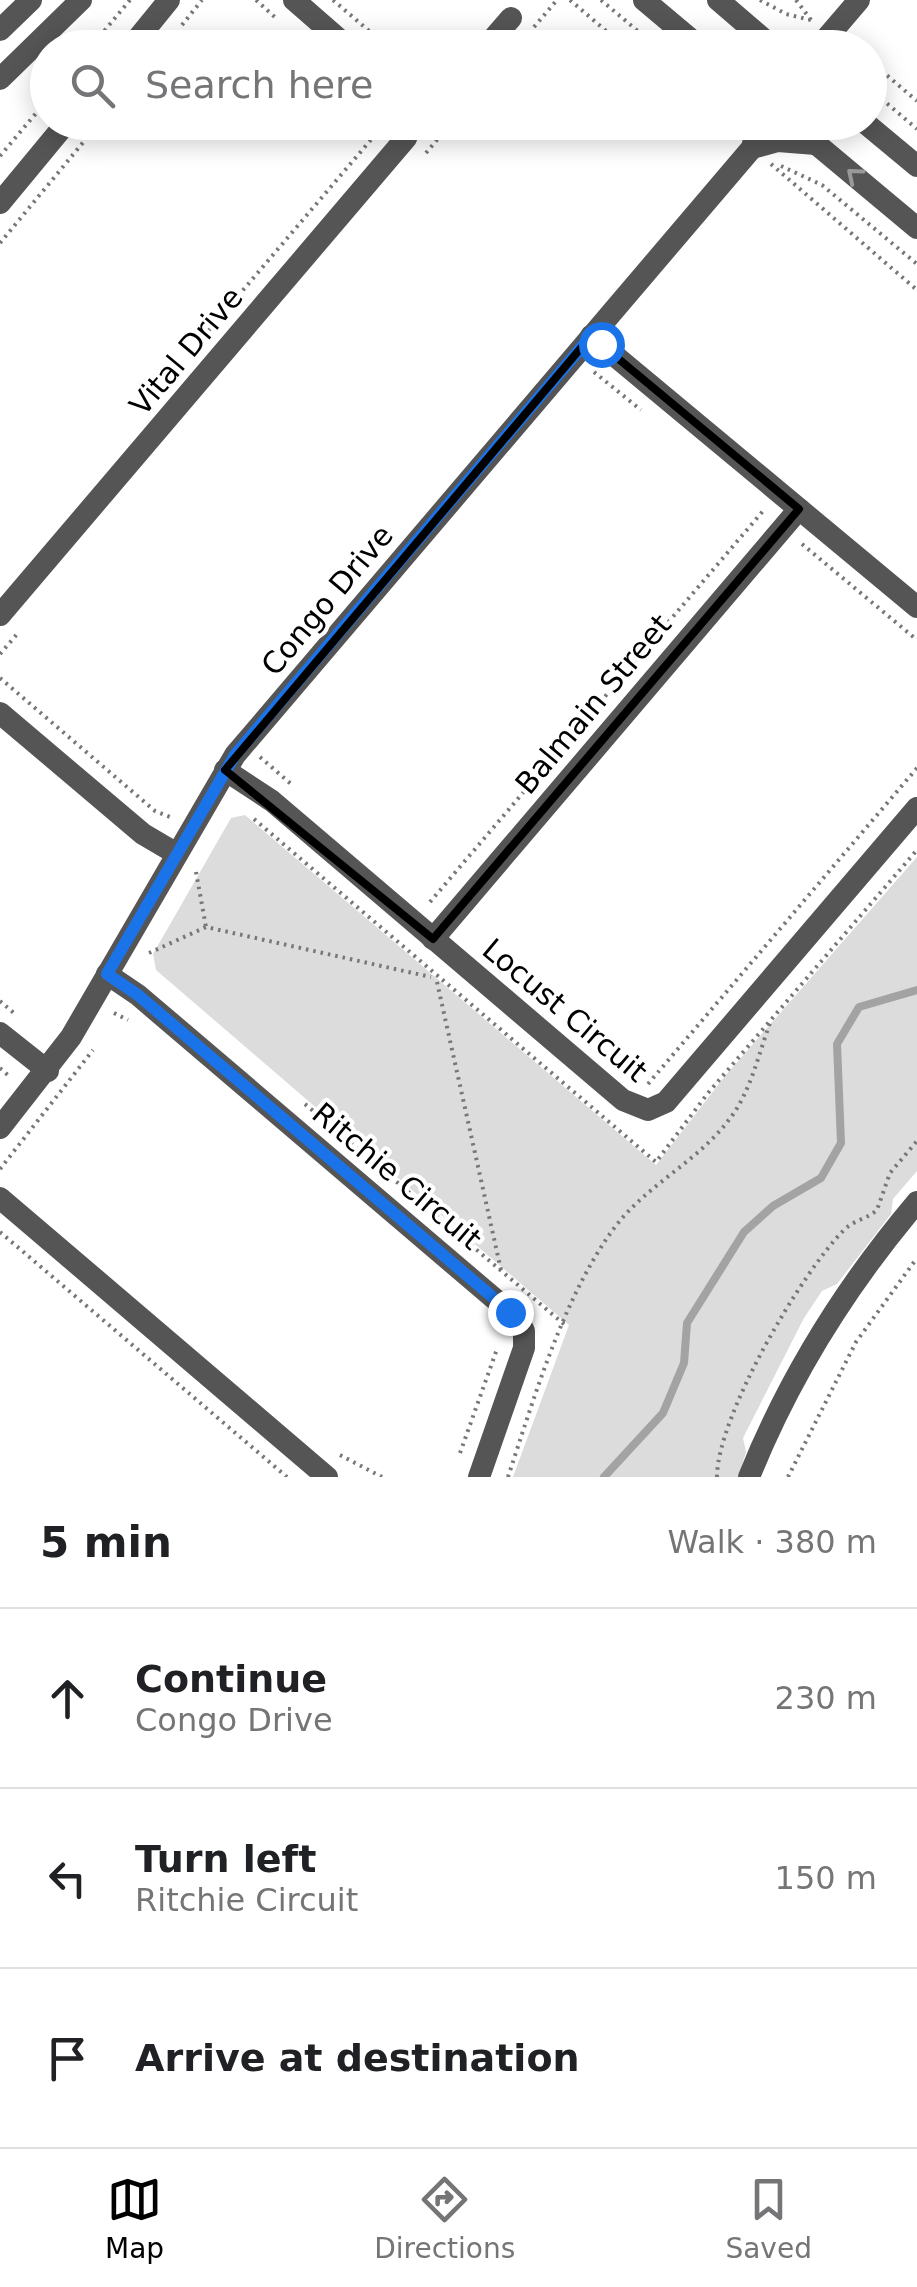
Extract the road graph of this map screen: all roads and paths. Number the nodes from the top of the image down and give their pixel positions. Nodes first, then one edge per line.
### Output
1 (31, 0) edge
2 (81, 0) edge
3 (130, 0) edge
4 (170, 0) edge
5 (202, 0) edge
6 (294, 0) edge
7 (333, 0) edge
8 (557, 0) edge
9 (570, 0) edge
10 (601, 0) edge
11 (644, 0) edge
12 (718, 0) edge
13 (760, 0) edge
14 (796, 0) edge
15 (858, 0) edge
16 (518, 27) joint
17 (0, 30) edge
18 (51, 30) edge
19 (105, 30) edge
20 (145, 30) edge
21 (177, 30) edge
22 (329, 30) edge
23 (368, 30) edge
24 (513, 30) edge
25 (605, 30) edge
26 (637, 30) edge
27 (679, 30) edge
28 (753, 30) edge
29 (833, 30) edge
30 (30, 50) edge
31 (887, 76) edge
32 (0, 80) edge
33 (917, 101) edge
34 (887, 103) edge
35 (30, 120) edge
36 (917, 129) edge
37 (52, 140) edge
38 (85, 140) edge
39 (404, 140) edge
40 (754, 140) edge
41 (811, 140) edge
42 (886, 140) edge
43 (816, 144) junction
44 (752, 148) junction
45 (0, 156) edge
46 (917, 166) edge
47 (0, 203) edge
48 (917, 228) edge
49 (0, 243) edge
50 (917, 264) edge
51 (917, 290) edge
52 (591, 336) junction
53 (610, 352) junction
54 (594, 372) dead end
55 (798, 508) junction
56 (763, 512) dead end
57 (917, 608) edge
58 (0, 615) edge
59 (0, 678) edge
60 (0, 713) edge
61 (244, 744) junction
62 (263, 760) junction
63 (917, 768) edge
64 (225, 770) junction
65 (246, 782) junction
66 (294, 786) dead end
67 (917, 808) edge
68 (191, 830) junction
69 (917, 850) edge
70 (177, 854) junction
71 (204, 858) dead end
72 (449, 919) junction
73 (206, 927) junction
74 (433, 939) junction
75 (149, 953) dead end
76 (452, 955) junction
77 (107, 974) junction
78 (436, 978) junction
79 (114, 1013) dead end
80 (141, 1030) dead end
81 (0, 1033) edge
82 (0, 1068) edge
83 (48, 1071) junction
84 (9, 1076) dead end
85 (646, 1086) dead end
86 (291, 1092) dead end
87 (0, 1128) edge
88 (917, 1142) edge
89 (0, 1198) edge
90 (917, 1202) edge
91 (0, 1232) edge
92 (917, 1258) edge
93 (500, 1270) junction
94 (565, 1325) junction
95 (502, 1335) dead end
96 (458, 1461) dead end
97 (288, 1477) edge
98 (327, 1477) edge
99 (479, 1477) edge
100 (508, 1477) edge
101 (717, 1477) edge
102 (749, 1477) edge
103 (788, 1477) edge

1 - 17 street
2 - 18 street
3 - 19 path
4 - 20 street
5 - 21 path
6 - 22 street
7 - 23 path
8 - 16 path
9 - 25 path
10 - 26 path
11 - 27 street
12 - 28 street
13 - 14 path
15 - 29 street
16 - 24 street
30 - 32 street
31 - 33 path
34 - 36 path
35 - 45 path
37 - 47 street
38 - 49 path
39 - 58 street, Vital Drive
40 - 44 street, Congo Drive
41 - 43 street
42 - 46 street
43 - 44 street
48 -> 43 street
44 - 52 street, Congo Drive
50 - 51 path
52 - 53 street
52 - 61 street, Congo Drive
53 - 54 path
53 - 55 street
55 - 57 street
55 - 72 street, Balmain Street
56 - 72 path
59 - 68 path
60 - 70 street
61 - 62 path
61 - 64 street, Congo Drive
62 - 65 path
62 - 66 path
63 - 85 path
64 - 65 street, Locust Circuit
64 - 68 street, Congo Drive
65 - 74 street, Locust Circuit
67 - 76 street, Locust Circuit
68 - 70 street, Congo Drive
69 - 94 path
70 - 77 street, Congo Drive
71 - 73 path
72 - 74 street, Balmain Street
73 - 75 path
73 - 78 path
74 - 76 street, Locust Circuit
76 - 78 path
77 - 83 street, Congo Drive
77 - 99 street, Ritchie Circuit
78 - 93 path
79 - 80 path
81 - 83 street
82 - 84 path
83 - 87 street, Congo Drive
86 - 93 path
88 - 101 path
89 - 98 street
90 - 102 street
91 - 97 path
92 - 103 path
93 - 94 path
94 - 100 path
95 - 96 path

